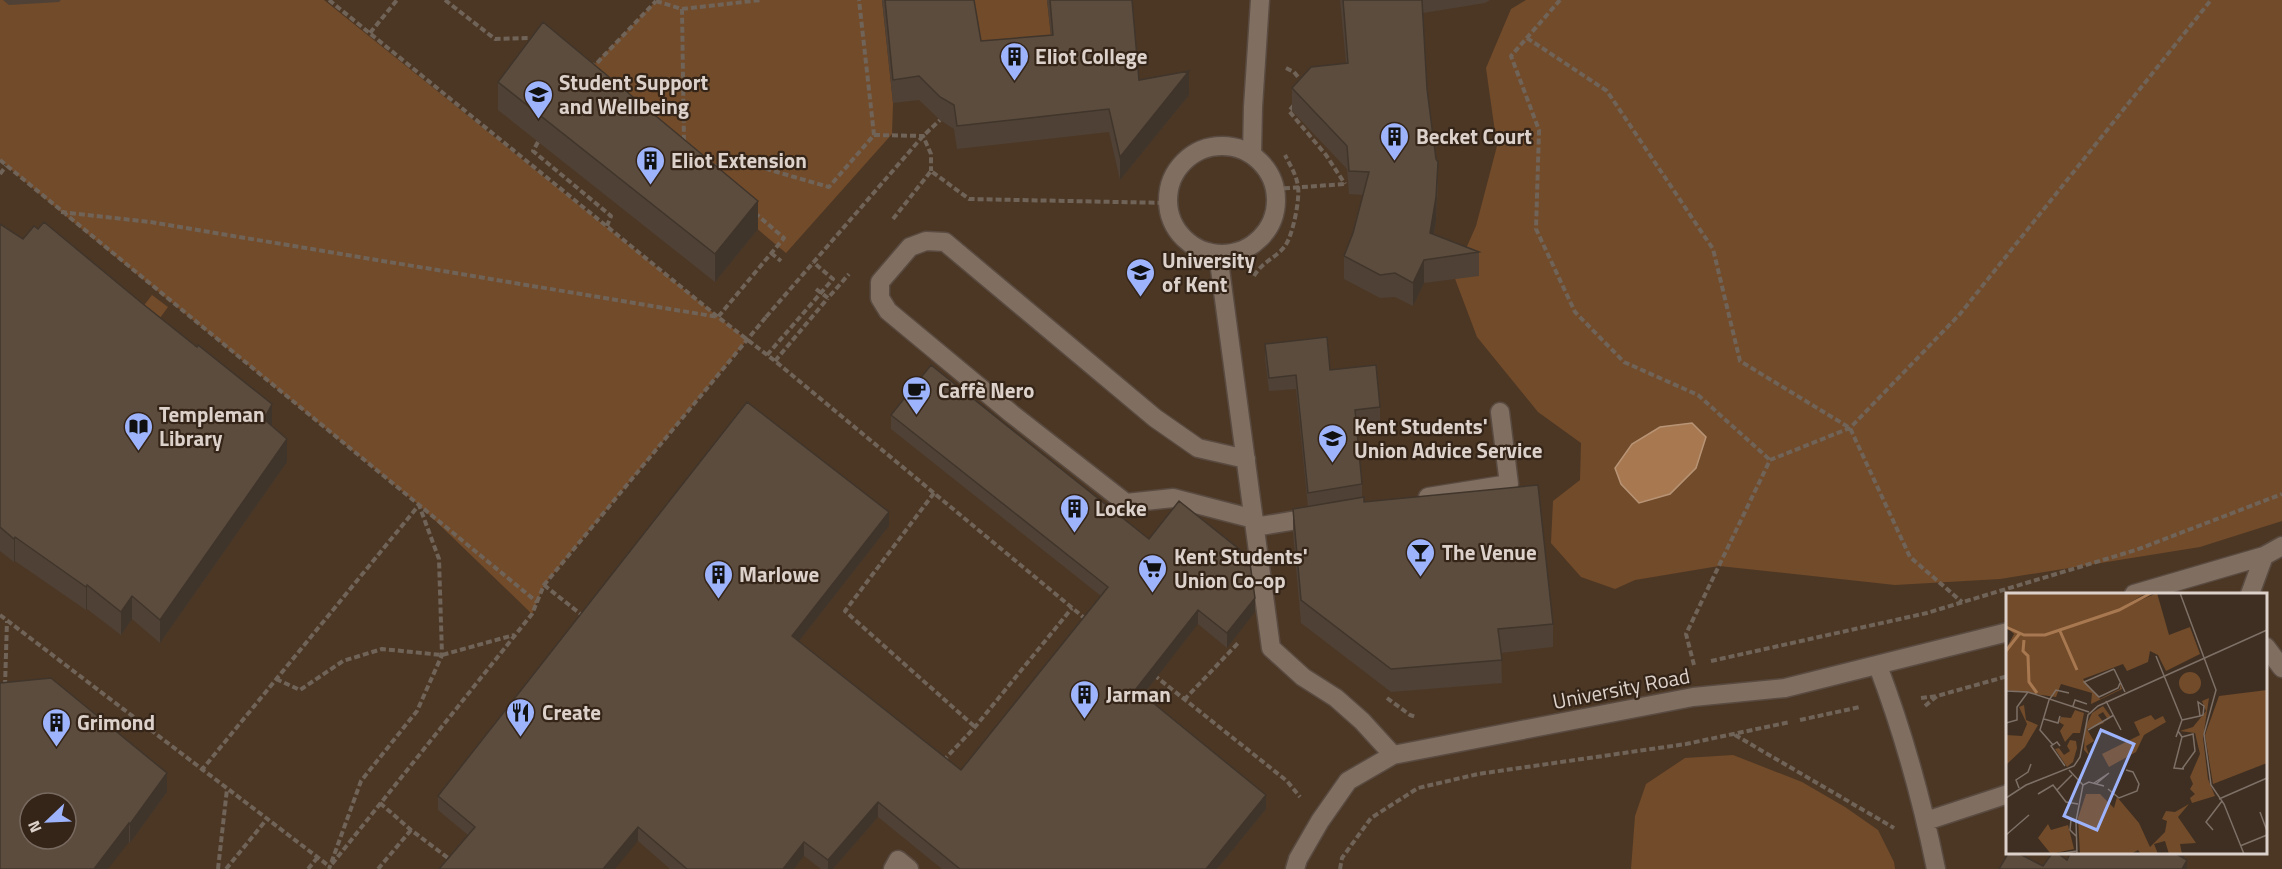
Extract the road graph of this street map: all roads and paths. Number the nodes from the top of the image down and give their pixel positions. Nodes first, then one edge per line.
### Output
1 (329, 0) edge
2 (396, 0) edge
3 (445, 0) edge
4 (761, 0) edge
5 (859, 0) edge
6 (1260, 0) edge
7 (1560, 0) edge
8 (2211, 0) edge
9 (657, 1) edge
10 (682, 9) junction
11 (370, 33) junction
12 (1527, 38) junction
13 (539, 45) edge
14 (1257, 53) junction
15 (585, 68) edge
16 (1308, 89) edge
17 (1295, 104) edge
18 (940, 120) edge
19 (1253, 127) junction
20 (874, 135) junction
21 (923, 136) junction
22 (538, 142) edge
23 (684, 147) edge
24 (1252, 155) junction
25 (0, 160) edge
26 (6, 166) junction
27 (708, 168) edge
28 (932, 171) junction
29 (0, 174) edge
30 (1298, 188) junction
31 (1275, 189) junction
32 (1168, 203) junction
33 (751, 209) edge
34 (61, 212) junction
35 (889, 224) dead end
36 (607, 226) junction
37 (771, 253) junction
38 (1218, 254) junction
39 (781, 261) dead end
40 (813, 262) junction
41 (855, 267) dead end
42 (1251, 281) dead end
43 (816, 289) dead end
44 (828, 298) junction
45 (718, 318) junction
46 (747, 340) junction
47 (767, 355) junction
48 (775, 361) junction
49 (1500, 412) dead end
50 (1850, 428) junction
51 (1246, 459) junction
52 (1770, 460) junction
53 (934, 493) junction
54 (2282, 494) edge
55 (1406, 501) edge
56 (419, 505) junction
57 (1327, 515) edge
58 (1255, 523) junction
59 (2282, 546) edge
60 (2264, 556) junction
61 (544, 585) junction
62 (2137, 593) edge
63 (2250, 593) edge
64 (537, 602) junction
65 (1963, 602) junction
66 (1072, 608) junction
67 (1927, 613) dead end
68 (0, 615) edge
69 (587, 620) edge
70 (8, 621) junction
71 (1089, 622) edge
72 (2006, 632) edge
73 (514, 635) junction
74 (1239, 641) edge
75 (2267, 649) edge
76 (442, 655) junction
77 (1694, 665) dead end
78 (1878, 666) junction
79 (2282, 668) edge
80 (1149, 672) edge
81 (2006, 676) edge
82 (276, 679) junction
83 (5, 690) edge
84 (1937, 696) junction
85 (1184, 700) junction
86 (1892, 702) junction
87 (1922, 710) dead end
88 (975, 727) junction
89 (1734, 734) junction
90 (1394, 755) junction
91 (938, 767) edge
92 (201, 771) junction
93 (228, 788) junction
94 (1309, 790) dead end
95 (2006, 794) edge
96 (380, 803) junction
97 (267, 819) junction
98 (1928, 828) junction
99 (411, 830) junction
100 (318, 857) junction
101 (456, 863) edge
102 (329, 868) edge
103 (218, 869) edge
104 (226, 869) edge
105 (308, 869) edge
106 (378, 869) edge
107 (893, 869) edge
108 (909, 869) edge
109 (1295, 869) edge
110 (1340, 869) edge
111 (1936, 869) edge

1 - 11 path
2 - 11 path
3 - 13 path
4 - 10 path
5 - 20 path
6 - 14 street
7 - 12 path
8 - 50 path
9 - 10 path
9 - 15 path
10 - 23 path
11 - 36 path
12 - 50 path
12 - 52 path
14 - 16 path
14 - 19 street
17 - 30 path
18 - 21 path, bridge
19 - 24 street
19 - 30 path
20 - 21 path
20 - 27 path
21 - 28 path
21 - 40 path, bridge
22 - 36 path
24 - 31 street
24 - 32 street
25 - 26 path
26 - 29 path
26 - 34 path
28 - 32 path
28 - 35 path
30 - 31 path
30 - 42 path
31 - 38 street
32 - 38 street
33 - 37 path
34 - 45 path
34 - 56 path
36 - 45 path
37 - 39 path
37 - 45 path
38 - 51 street
40 - 46 path, bridge
40 - 47 path, bridge
41 - 44 path
43 - 44 path
44 - 48 path
45 - 46 path
46 - 47 path
46 - 61 path
47 - 48 path
48 - 53 path
49 - 55 street
50 - 52 path
50 - 65 path
51 - 58 street
51 - 58 street
52 - 77 path
53 - 66 path
53 - 88 path
54 - 65 path
56 - 64 path
56 - 76 path
56 - 82 path
57 - 58 street
58 - 90 street
59 - 60 street
60 - 62 street
60 - 63 street
61 - 64 path
61 - 69 path
64 - 73 path
65 - 67 path
66 - 71 path
66 - 88 path
68 - 70 path
70 - 83 path
70 - 92 path
72 - 78 street, University Road
73 - 76 path
73 - 96 path
74 - 85 path
75 - 79 street
76 - 82 path
76 - 102 path
78 - 86 street
78 - 90 street, University Road
80 - 85 path
81 - 84 path
82 - 92 path
84 - 86 path
84 - 87 path
85 - 94 path
86 - 89 path
86 - 98 street
88 - 91 path
89 - 98 path
89 - 110 path
90 - 109 street, University Road
92 - 93 path
93 - 97 path
93 - 103 path
95 - 98 street
96 - 99 path
96 - 102 path
97 - 100 path
97 - 104 path
98 - 111 street
99 - 101 path
99 - 106 path
100 - 102 path
100 - 105 path
107 - 108 street

